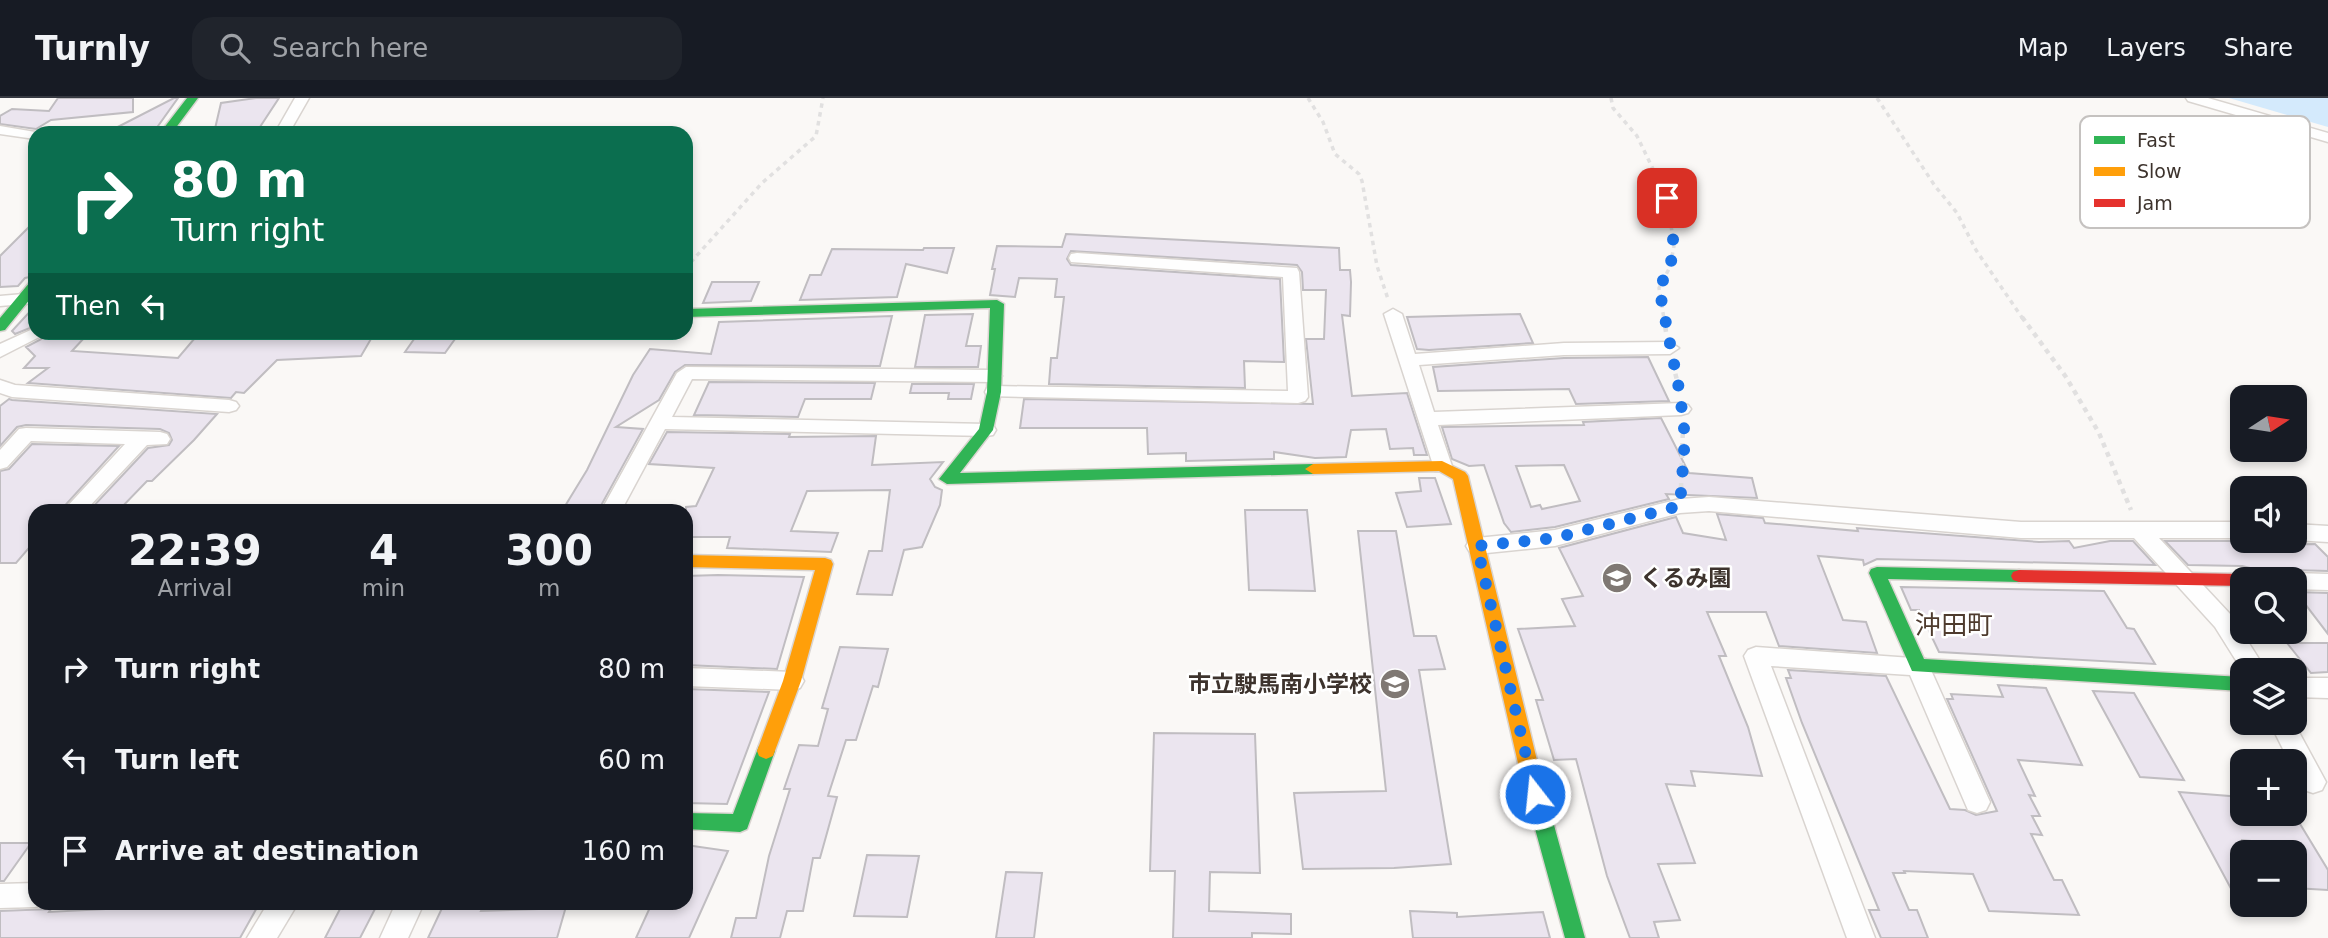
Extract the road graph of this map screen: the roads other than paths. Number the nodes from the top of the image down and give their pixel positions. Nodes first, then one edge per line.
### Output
1 (192, 98) edge
2 (302, 98) edge
3 (2193, 98) edge
4 (2254, 116) edge
5 (171, 126) edge
6 (286, 126) edge
7 (0, 130) edge
8 (2310, 133) edge
9 (28, 134) edge
10 (2328, 138) edge
11 (1077, 258) dead end
12 (28, 299) edge
13 (0, 300) edge
14 (28, 300) edge
15 (693, 313) edge
16 (1393, 314) road end
17 (0, 327) edge
18 (28, 338) edge
19 (1670, 348) road end
20 (0, 351) edge
21 (1408, 360) junction
22 (994, 384) junction
23 (0, 386) edge
24 (229, 405) dead end
25 (1682, 409) road end
26 (1427, 419) junction
27 (660, 423) junction
28 (986, 430) junction
29 (0, 462) edge
30 (1442, 466) junction
31 (80, 504) edge
32 (615, 504) edge
33 (2230, 530) edge
34 (2141, 532) junction
35 (2307, 533) edge
36 (2328, 534) edge
37 (1477, 546) junction
38 (693, 561) edge
39 (2186, 579) junction
40 (2230, 580) edge
41 (2307, 581) edge
42 (2328, 582) edge
43 (2246, 658) edge
44 (1918, 666) junction
45 (693, 677) edge
46 (792, 681) junction
47 (2230, 683) edge
48 (2307, 687) edge
49 (2328, 688) edge
50 (2288, 735) edge
51 (2313, 782) dead end
52 (1977, 802) dead end
53 (693, 821) edge
54 (28, 895) edge
55 (0, 896) edge
56 (279, 910) edge
57 (407, 910) edge
58 (261, 938) edge
59 (394, 938) edge
60 (1575, 938) edge
61 (1861, 938) edge

1 - 5 street
2 - 6 street
3 - 4 street
7 - 9 street
8 - 10 street
11 - 22 street
12 - 13 street
14 - 17 street
15 - 22 street
16 - 21 street
18 - 20 street
19 - 21 street
21 - 26 street
22 - 27 street
22 - 28 street
23 - 24 street
25 - 26 street
26 - 30 street
27 - 28 street
27 - 32 street
28 - 30 street
29 - 31 street
30 - 37 street
33 - 34 street
34 - 37 street
34 - 39 street
35 - 36 street
37 - 60 street
38 - 46 street
39 - 40 street
39 - 43 street
39 - 44 street
41 - 42 street
44 - 47 street
44 - 52 street
44 - 61 street
45 - 46 street
46 - 53 street
48 - 49 street
50 - 51 street
54 - 55 street
56 - 58 street
57 - 59 street

